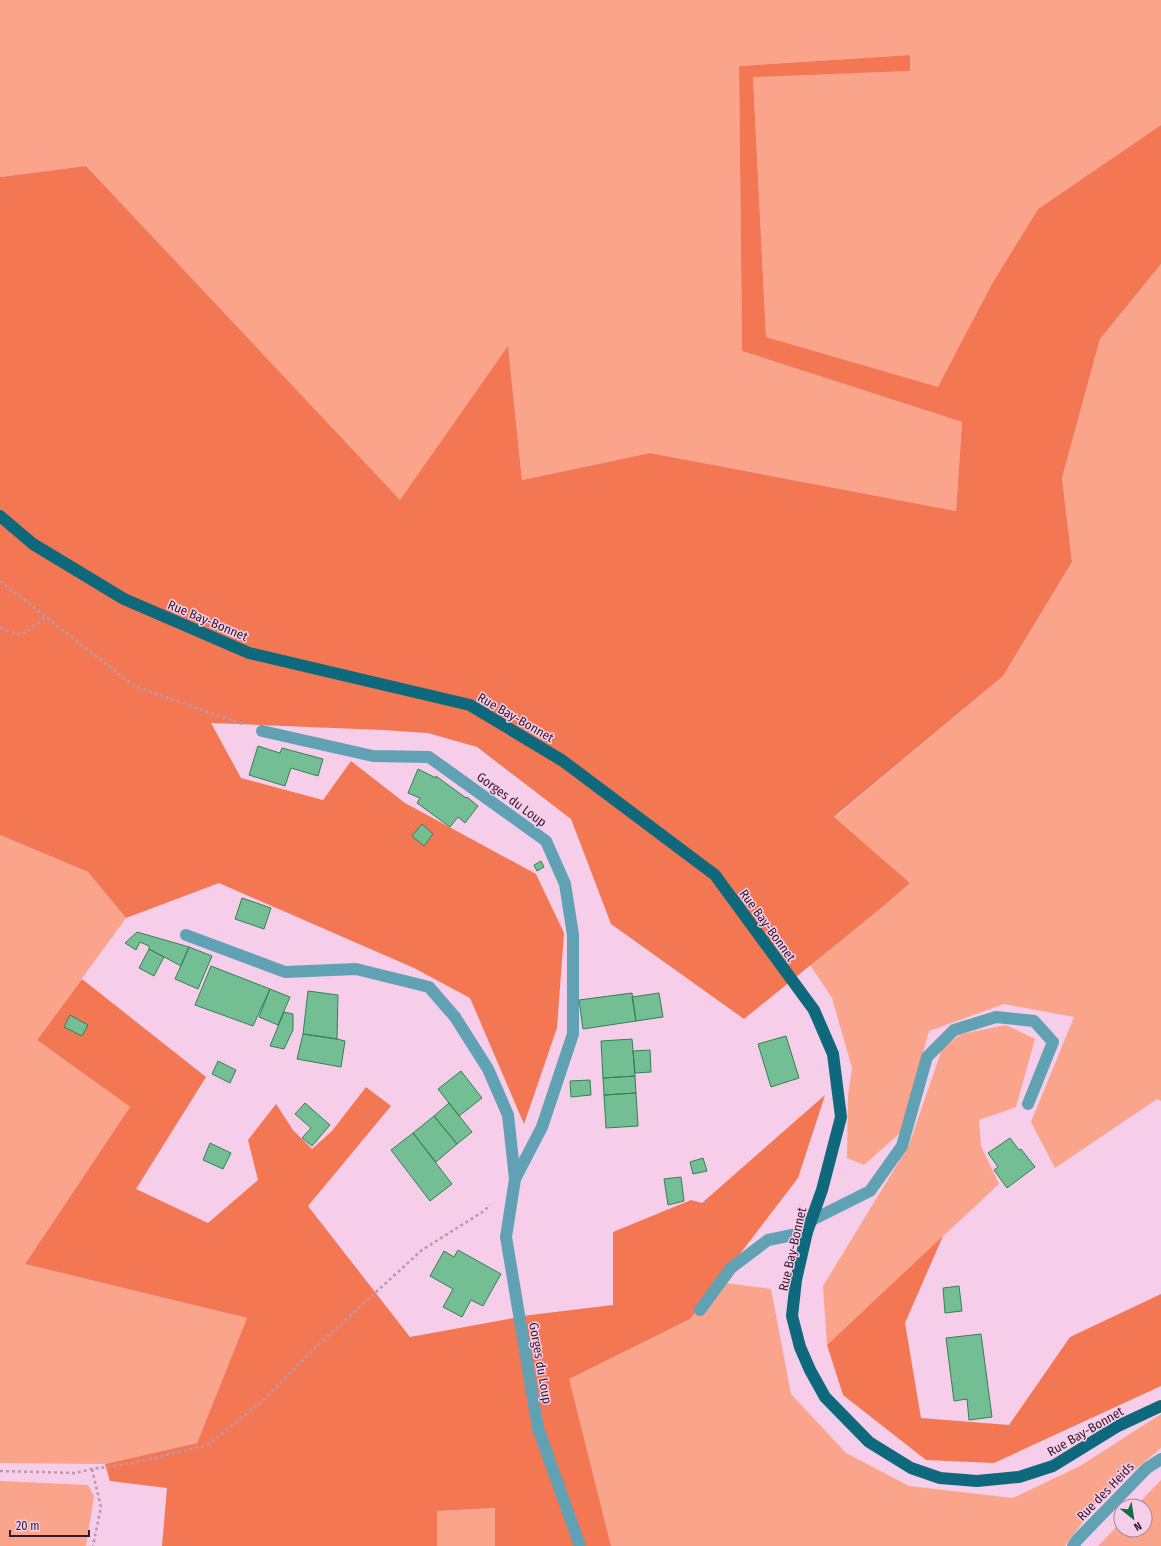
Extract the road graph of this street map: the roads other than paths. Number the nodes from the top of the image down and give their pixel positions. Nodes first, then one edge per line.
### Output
1 (0, 516) edge
2 (262, 731) road end
3 (186, 935) dead end
4 (1028, 1104) dead end
5 (515, 1179) junction
6 (809, 1226) junction
7 (700, 1310) dead end
8 (1161, 1406) edge
9 (1161, 1459) edge
10 (580, 1546) edge
11 (1073, 1546) edge

1 - 6 main road, Rue Bay-Bonnet
2 - 5 street, Gorges du Loup
3 - 5 street, Gorges du Loup
4 - 6 street
5 - 10 street, Gorges du Loup
6 - 7 street
6 - 8 main road, Rue Bay-Bonnet
9 - 11 street, Rue des Heids

